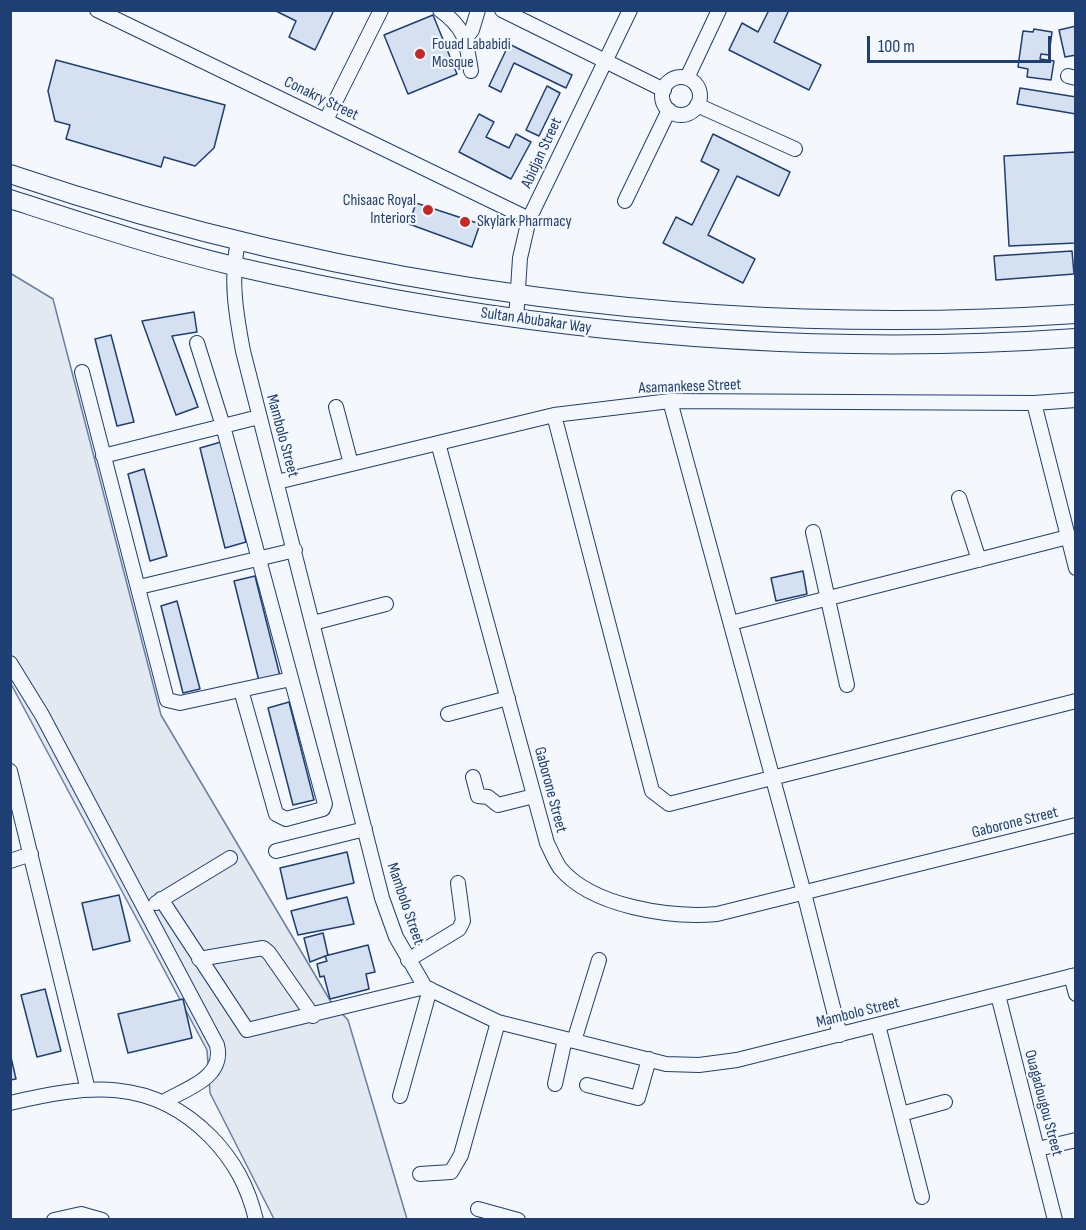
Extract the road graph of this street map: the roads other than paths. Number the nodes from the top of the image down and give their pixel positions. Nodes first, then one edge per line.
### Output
1 (97, 10) edge
2 (381, 10) edge
3 (440, 10) edge
4 (478, 10) edge
5 (502, 10) edge
6 (630, 10) edge
7 (719, 10) edge
8 (466, 38) junction
9 (605, 60) junction
10 (471, 71) dead end
11 (687, 78) junction
12 (663, 90) junction
13 (697, 105) junction
14 (669, 110) junction
15 (326, 120) junction
16 (795, 149) dead end
17 (10, 174) edge
18 (10, 199) edge
19 (625, 201) dead end
20 (529, 219) junction
21 (238, 242) junction
22 (233, 266) junction
23 (518, 295) junction
24 (1076, 314) edge
25 (516, 320) junction
26 (1076, 338) edge
27 (197, 343) dead end
28 (82, 372) dead end
29 (1076, 400) edge
30 (670, 401) junction
31 (1034, 403) junction
32 (336, 407) dead end
33 (554, 415) junction
34 (260, 417) junction
35 (223, 426) junction
36 (438, 443) junction
37 (103, 456) junction
38 (351, 464) junction
39 (277, 482) junction
40 (959, 498) dead end
41 (813, 532) dead end
42 (1068, 537) junction
43 (295, 550) junction
44 (258, 559) junction
45 (979, 560) junction
46 (1076, 568) edge
47 (139, 587) junction
48 (829, 600) junction
49 (386, 604) dead end
50 (731, 623) junction
51 (313, 624) junction
52 (10, 663) edge
53 (291, 679) junction
54 (847, 685) dead end
55 (241, 690) junction
56 (508, 698) junction
57 (1076, 701) edge
58 (448, 714) dead end
59 (10, 771) edge
60 (472, 777) dead end
61 (773, 779) junction
62 (534, 796) junction
63 (1076, 825) edge
64 (365, 829) junction
65 (276, 851) dead end
66 (31, 854) junction
67 (230, 858) dead end
68 (10, 861) edge
69 (458, 883) dead end
70 (804, 893) junction
71 (162, 899) junction
72 (144, 910) junction
73 (199, 959) junction
74 (408, 960) junction
75 (599, 960) dead end
76 (1073, 976) edge
77 (427, 988) junction
78 (1076, 994) edge
79 (998, 995) junction
80 (313, 1016) junction
81 (498, 1022) junction
82 (878, 1025) junction
83 (840, 1035) junction
84 (570, 1040) junction
85 (649, 1059) junction
86 (555, 1084) dead end
87 (587, 1085) dead end
88 (88, 1090) junction
89 (400, 1096) dead end
90 (165, 1101) junction
91 (945, 1102) dead end
92 (10, 1103) edge
93 (901, 1114) junction
94 (1076, 1140) edge
95 (1038, 1149) junction
96 (420, 1174) dead end
97 (922, 1197) dead end
98 (478, 1209) dead end
99 (54, 1220) edge
100 (102, 1220) edge
101 (256, 1220) edge
102 (518, 1220) edge
103 (1055, 1220) edge

1 - 15 street, Conakry Street
2 - 15 street
3 - 8 street
4 - 8 street
5 - 9 street
6 - 9 street, Abidjan Street
7 - 11 street
8 - 10 street
9 - 12 street
9 - 20 street, Abidjan Street
11 - 12 street
11 - 13 street
12 - 14 street
13 - 14 street
13 - 16 street
14 - 19 street
15 - 20 street, Conakry Street
17 - 21 main road, Sultan Abubakar Way
18 - 22 main road, Sultan Abubakar Way
20 - 23 street, Abidjan Street
21 - 22 street, Mambolo Street
21 - 23 main road, Sultan Abubakar Way
22 - 25 main road, Sultan Abubakar Way
22 - 34 street, Mambolo Street
23 - 24 main road, Sultan Abubakar Way
23 - 25 street, Abidjan Street
25 - 26 main road, Sultan Abubakar Way
27 - 35 street
28 - 37 street
29 - 31 street, Asamankese Street
30 - 31 street, Asamankese Street
30 - 33 street, Asamankese Street
30 - 50 street
31 - 42 street
32 - 38 street
33 - 36 street, Asamankese Street
33 - 61 street
34 - 35 street
34 - 39 street, Mambolo Street
35 - 37 street
35 - 44 street
36 - 38 street, Asamankese Street
36 - 56 street, Gaborone Street
37 - 47 street
38 - 39 street, Asamankese Street
39 - 43 street, Mambolo Street
40 - 45 street
41 - 48 street
42 - 45 street
42 - 46 street
43 - 44 street
43 - 51 street, Mambolo Street
44 - 47 street
44 - 53 street
45 - 48 street
47 - 55 street
48 - 50 street
48 - 54 street
49 - 51 street
50 - 61 street
51 - 64 street, Mambolo Street
52 - 72 street
53 - 55 street
53 - 55 street
56 - 58 street
56 - 62 street, Gaborone Street
57 - 61 street
59 - 66 street
60 - 62 street
61 - 70 street
62 - 70 street, Gaborone Street
63 - 70 street, Gaborone Street
64 - 65 street
64 - 74 street, Mambolo Street
66 - 68 street
66 - 88 street
67 - 71 street
69 - 74 street
70 - 83 street
71 - 72 street
71 - 73 street
72 - 90 street
73 - 80 street
73 - 80 street
74 - 77 street, Mambolo Street
75 - 84 street
76 - 78 street
76 - 79 street, Mambolo Street
77 - 80 street
77 - 81 street, Mambolo Street
77 - 89 street
79 - 82 street, Mambolo Street
79 - 95 street, Ouagadougou Street
81 - 84 street, Mambolo Street
81 - 96 street
82 - 83 street, Mambolo Street
82 - 93 street
83 - 85 street, Mambolo Street
84 - 85 street, Mambolo Street
84 - 86 street
85 - 87 street
88 - 90 street
88 - 92 street
90 - 101 street
91 - 93 street
93 - 97 street
94 - 95 street
95 - 103 street, Ouagadougou Street
98 - 102 street
99 - 100 street

